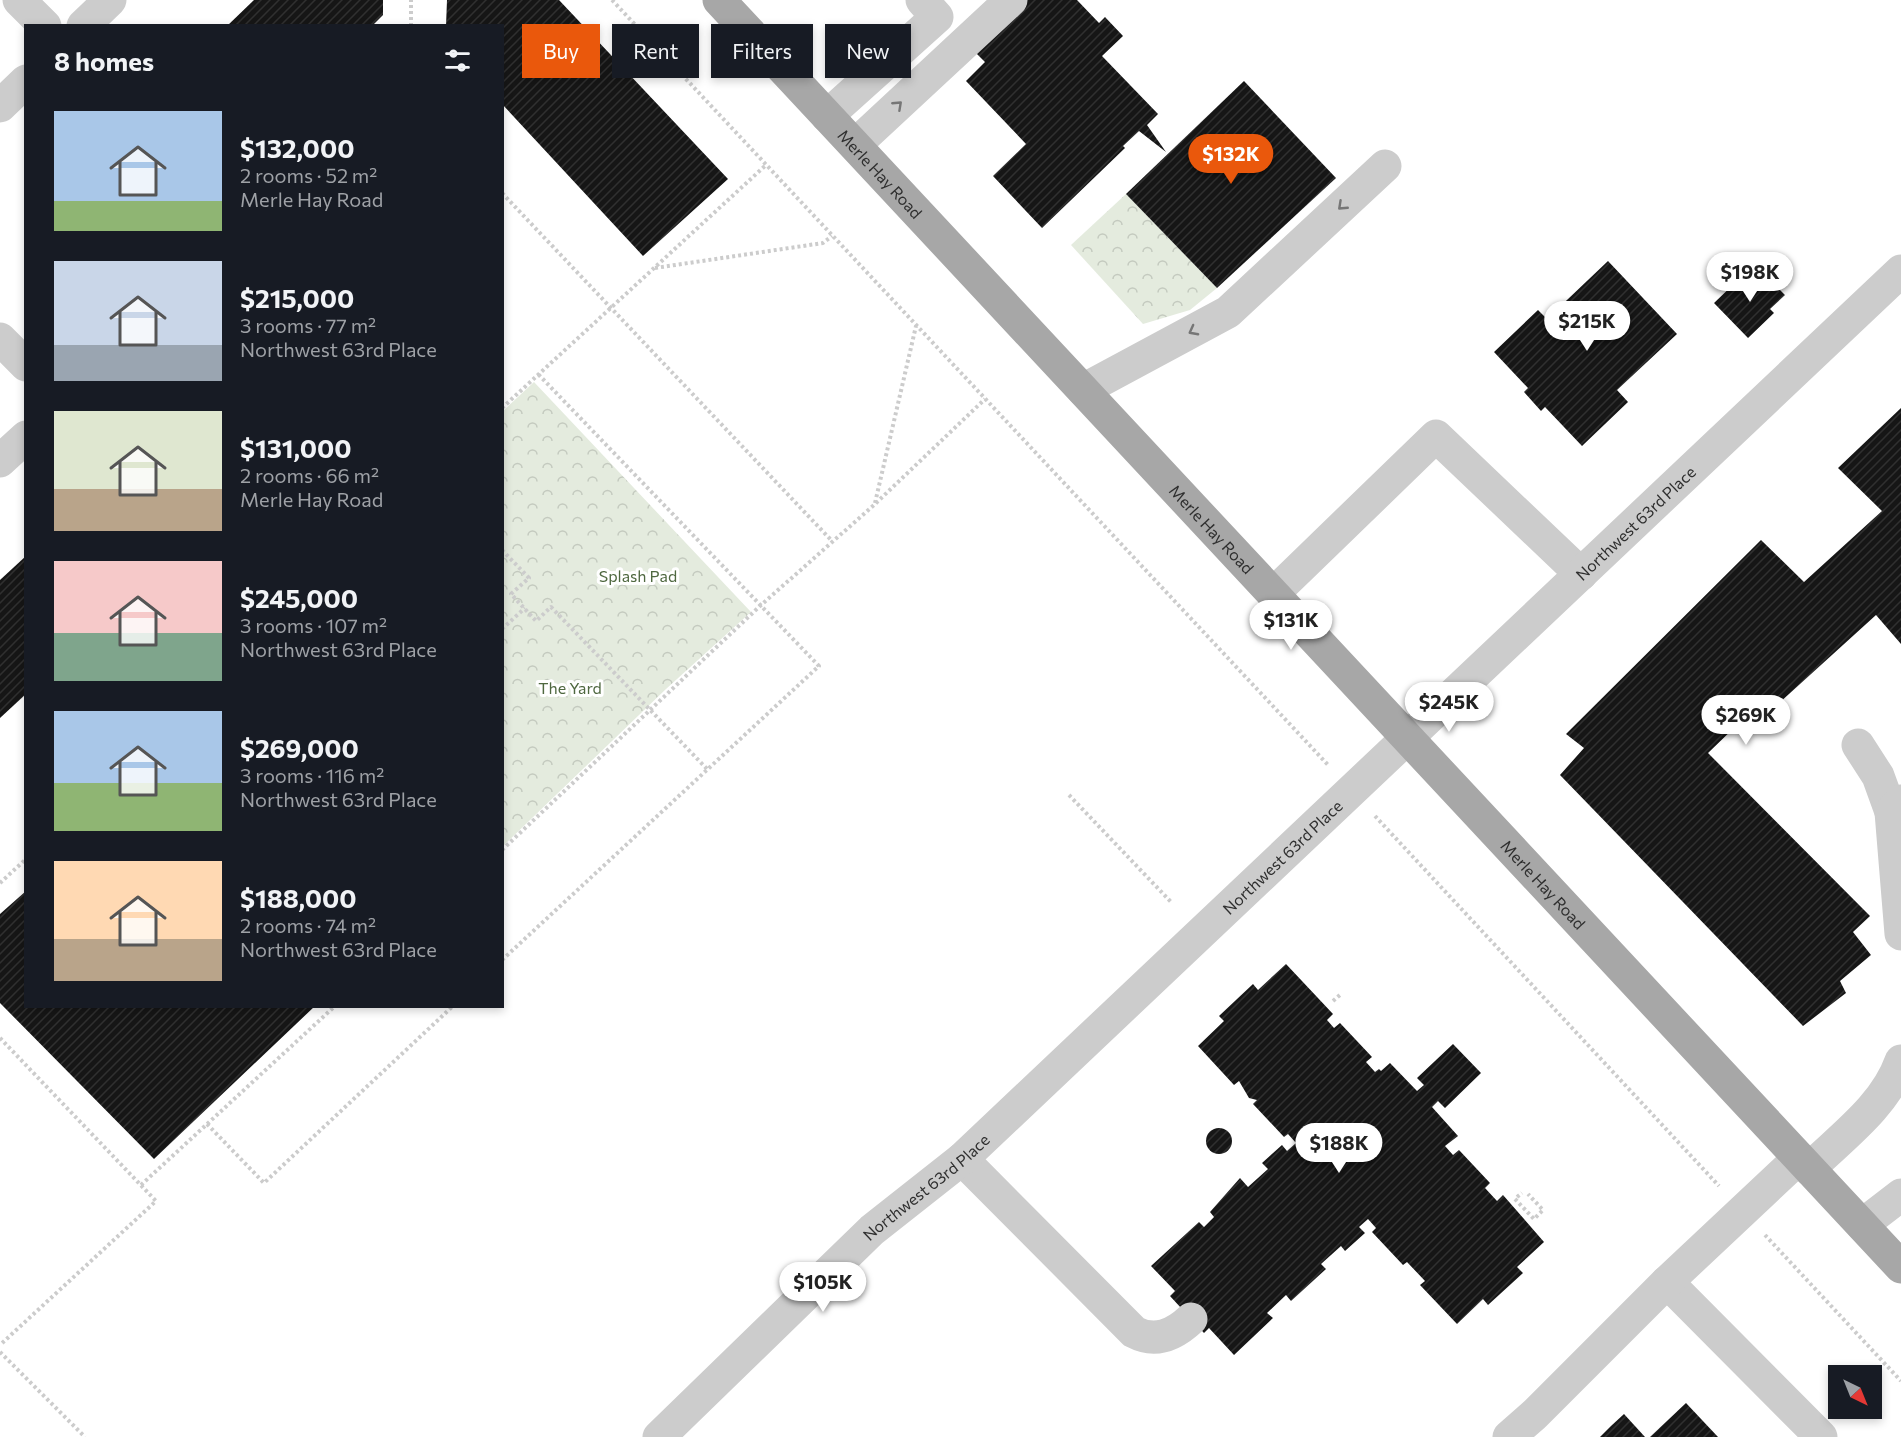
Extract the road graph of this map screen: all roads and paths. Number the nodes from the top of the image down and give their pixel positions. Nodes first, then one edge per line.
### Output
1 (19, 0) edge
2 (110, 0) edge
3 (411, 0) edge
4 (612, 0) edge
5 (719, 0) edge
6 (922, 0) edge
7 (1011, 0) edge
8 (43, 24) edge
9 (85, 24) edge
10 (411, 24) edge
11 (24, 83) edge
12 (0, 106) edge
13 (827, 116) junction
14 (855, 145) junction
15 (766, 165) junction
16 (1384, 166) dead end
17 (504, 195) edge
18 (832, 236) junction
19 (653, 269) junction
20 (1901, 271) edge
21 (609, 309) junction
22 (916, 326) junction
23 (0, 339) edge
24 (24, 363) edge
25 (538, 374) junction
26 (1083, 390) junction
27 (985, 399) junction
28 (504, 406) edge
29 (24, 439) edge
30 (0, 461) edge
31 (874, 505) junction
32 (832, 542) junction
33 (504, 552) edge
34 (1581, 574) junction
35 (1273, 594) junction
36 (760, 606) junction
37 (525, 608) junction
38 (504, 627) edge
39 (651, 710) junction
40 (1408, 738) junction
41 (1858, 744) dead end
42 (1328, 766) dead end
43 (708, 770) junction
44 (1069, 795) dead end
45 (1896, 806) edge
46 (1369, 809) dead end
47 (504, 848) edge
48 (24, 861) edge
49 (0, 883) edge
50 (1171, 902) dead end
51 (1901, 934) edge
52 (504, 958) edge
53 (1340, 995) dead end
54 (1333, 1001) dead end
55 (333, 1008) edge
56 (451, 1008) edge
57 (0, 1038) edge
58 (1901, 1061) edge
59 (207, 1124) junction
60 (962, 1159) junction
61 (1804, 1163) junction
62 (141, 1185) junction
63 (1522, 1192) dead end
64 (1528, 1194) dead end
65 (1901, 1195) edge
66 (1743, 1211) junction
67 (1862, 1225) junction
68 (1901, 1267) edge
69 (1667, 1282) junction
70 (1191, 1319) dead end
71 (0, 1345) edge
72 (0, 1352) edge
73 (1901, 1381) edge
74 (85, 1437) edge
75 (659, 1437) edge
76 (1509, 1437) edge
77 (1821, 1437) edge

1 - 8 street
2 - 9 street
3 - 10 path
4 - 15 path
5 - 13 main road, Merle Hay Road
6 - 13 street
14 -> 7 street
11 - 12 street
13 - 14 main road, Merle Hay Road
14 - 26 main road, Merle Hay Road
15 - 18 path
15 - 19 path
16 -> 26 street
17 - 21 path
18 - 19 path
18 - 22 path
19 - 21 path
20 - 34 street, Northwest 63rd Place
21 - 25 path
21 - 32 path
22 - 27 path
22 - 31 path
23 - 24 street
25 - 28 path
25 - 36 path
26 - 35 main road, Merle Hay Road
27 - 31 path
27 - 42 path
29 - 30 street
31 - 32 path
32 - 36 path
33 - 37 path
34 - 35 street
34 - 40 street, Northwest 63rd Place
35 - 40 main road, Merle Hay Road
36 - 39 path
36 - 43 path
37 - 38 path
37 - 39 path
39 - 43 path
39 - 47 path
40 - 60 street, Northwest 63rd Place
40 - 61 main road, Merle Hay Road
41 - 45 street
43 - 52 path
44 - 50 path
45 - 51 street
46 - 66 path
48 - 49 path
53 - 54 path
55 - 59 path
56 - 59 path
57 - 62 path
58 - 61 street
59 - 62 path
60 - 70 street
60 - 75 street, Northwest 63rd Place
61 - 66 street
61 - 67 main road, Merle Hay Road
62 - 71 path
63 - 64 path
65 - 67 street
66 - 69 street
66 - 73 path
67 - 68 main road, Merle Hay Road
69 - 76 street
69 - 77 street
72 - 74 path

